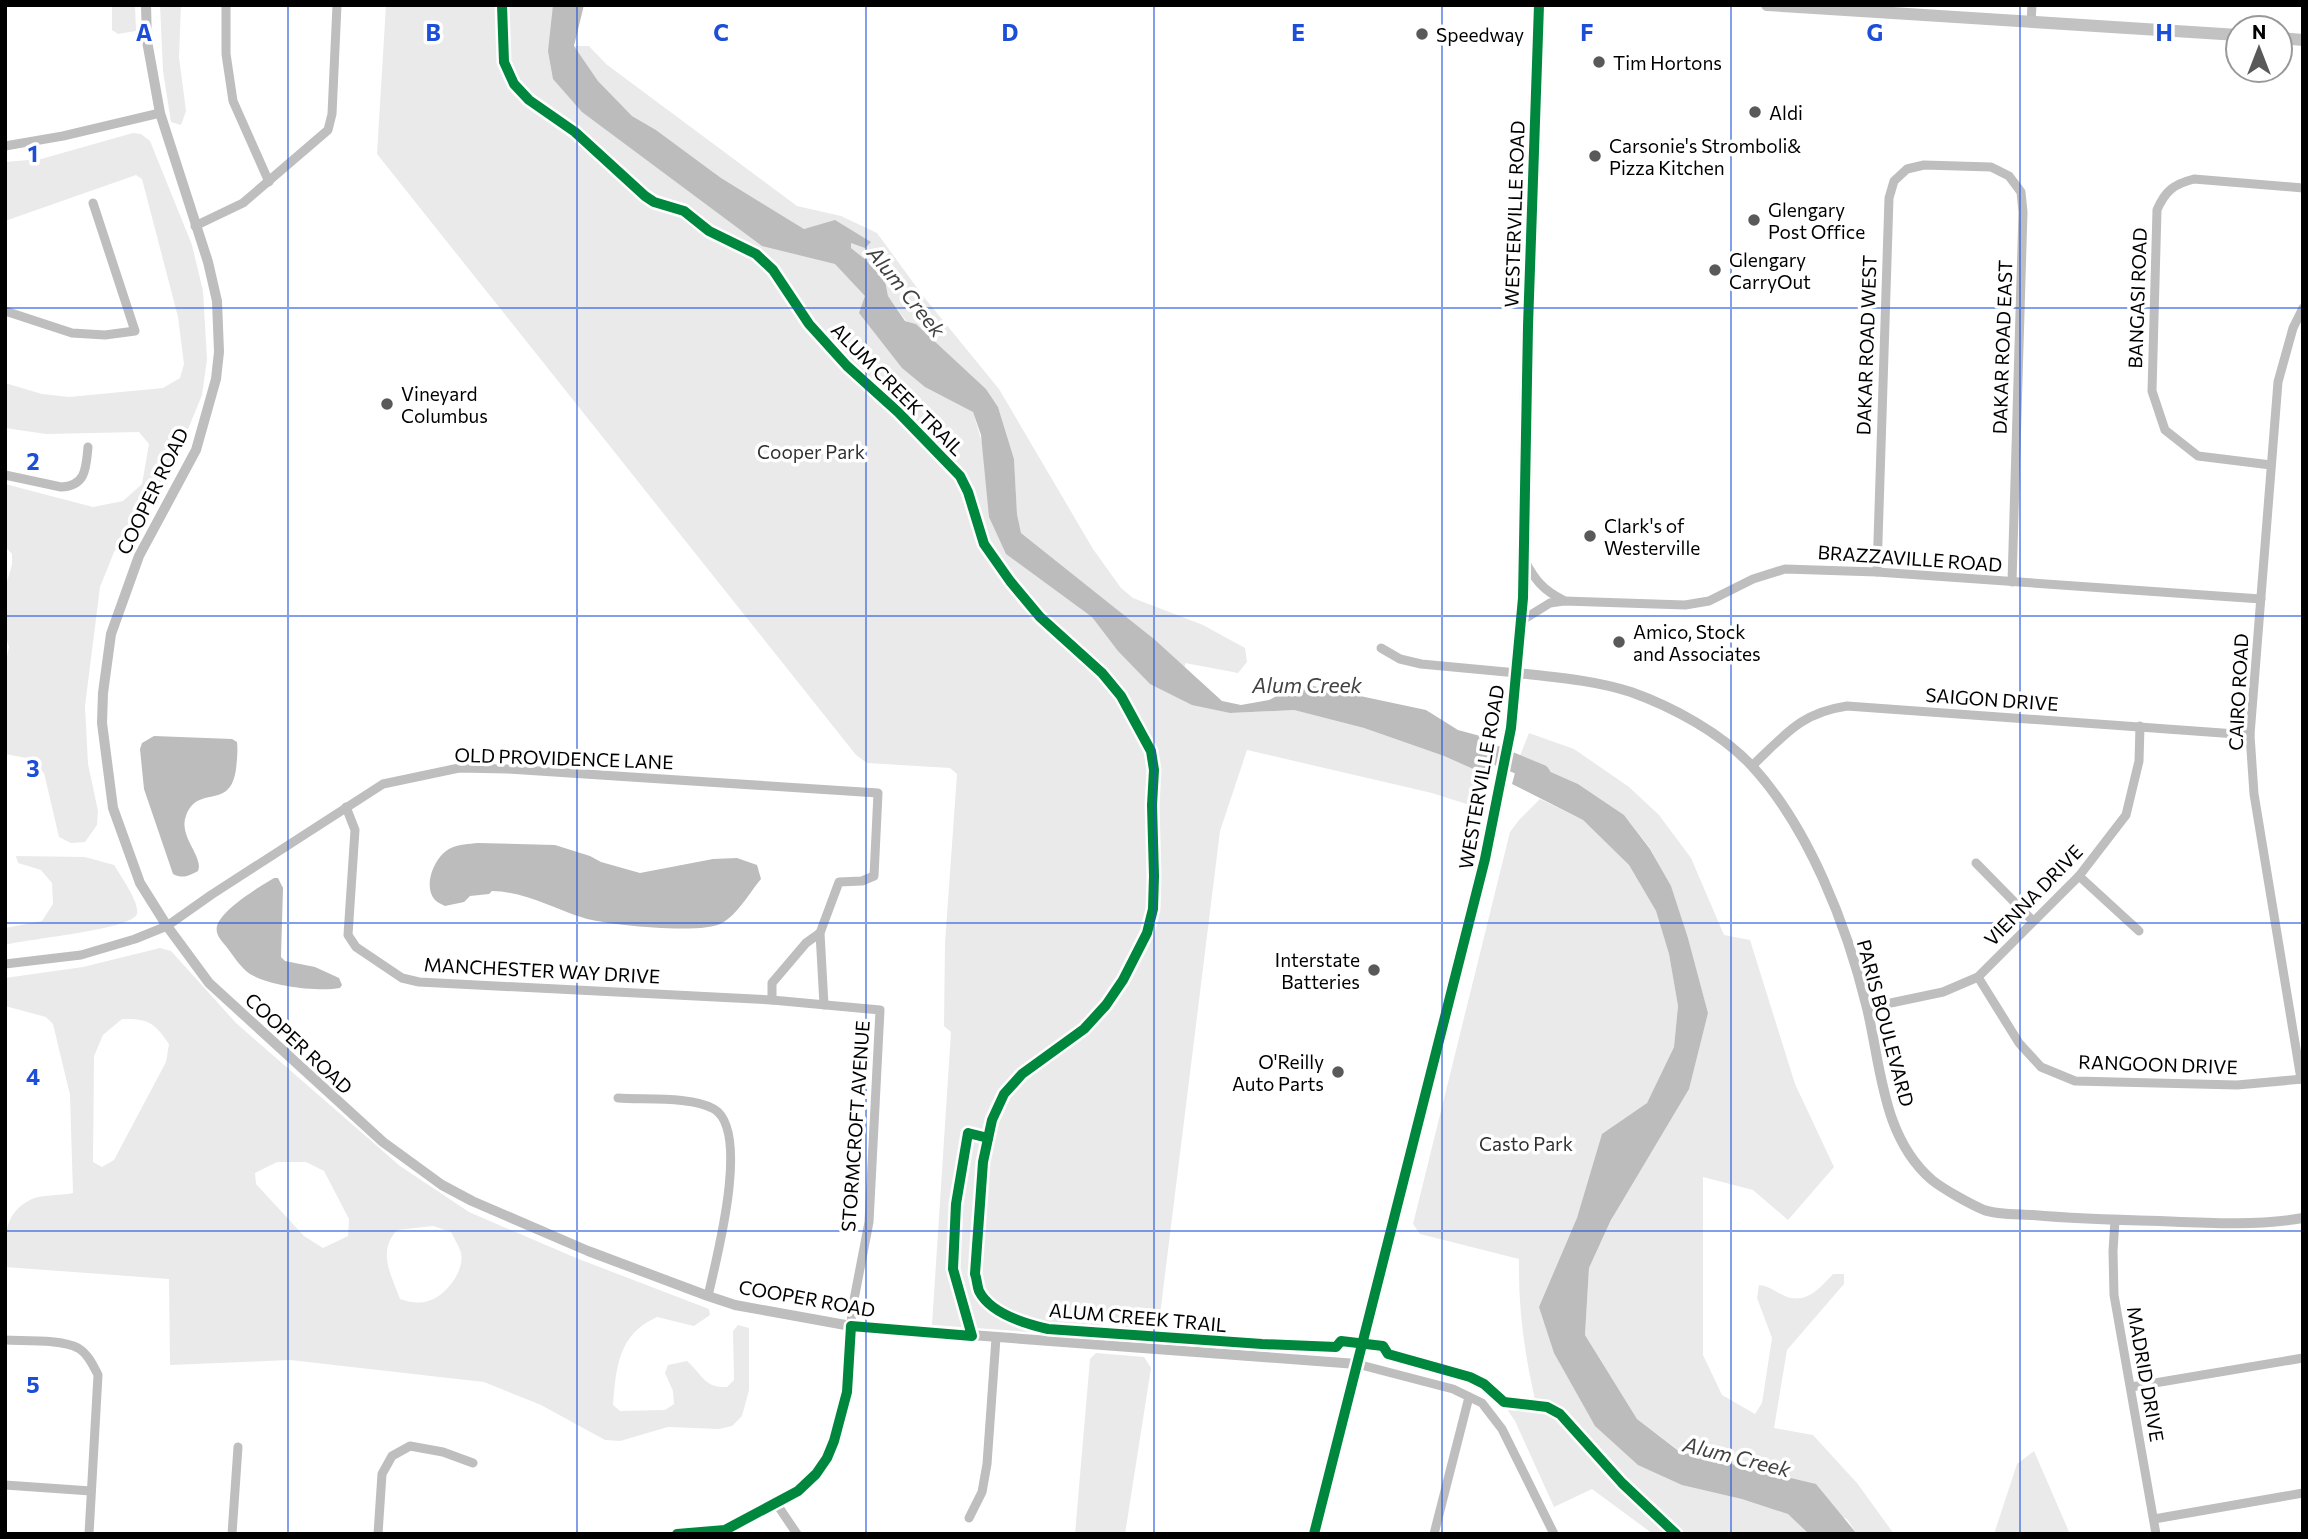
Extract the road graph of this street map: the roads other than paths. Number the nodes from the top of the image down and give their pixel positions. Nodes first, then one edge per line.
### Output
1 (146, 5) edge
2 (226, 5) edge
3 (337, 5) edge
4 (1539, 5) edge
5 (1767, 5) edge
6 (2032, 5) edge
7 (2031, 23) junction
8 (2224, 34) edge
9 (160, 113) junction
10 (5, 146) edge
11 (1951, 166) joint
12 (269, 182) junction
13 (2303, 188) edge
14 (93, 203) dead end
15 (195, 226) junction
16 (2303, 308) edge
17 (5, 310) edge
18 (88, 447) dead end
19 (2271, 465) junction
20 (5, 474) edge
21 (1523, 556) junction
22 (1877, 572) junction
23 (2012, 582) junction
24 (2261, 599) junction
25 (1564, 601) junction
26 (1521, 621) junction
27 (1381, 648) dead end
28 (1517, 673) junction
29 (2140, 726) junction
30 (2250, 734) junction
31 (1752, 766) junction
32 (346, 807) junction
33 (1976, 863) dead end
34 (2079, 876) junction
35 (2033, 921) junction
36 (167, 926) junction
37 (2139, 931) dead end
38 (820, 933) junction
39 (5, 964) edge
40 (1978, 977) junction
41 (772, 1000) junction
42 (824, 1005) junction
43 (1867, 1008) junction
44 (880, 1010) joint
45 (2302, 1079) edge
46 (618, 1098) dead end
47 (2303, 1218) edge
48 (2115, 1220) junction
49 (708, 1296) junction
50 (851, 1326) junction
51 (996, 1338) junction
52 (5, 1340) edge
53 (2303, 1358) edge
54 (1357, 1364) junction
55 (2131, 1387) junction
56 (1469, 1397) junction
57 (238, 1447) dead end
58 (473, 1463) dead end
59 (5, 1485) edge
60 (91, 1491) junction
61 (2303, 1493) edge
62 (776, 1503) junction
63 (969, 1518) dead end
64 (2154, 1519) junction
65 (89, 1534) edge
66 (232, 1534) edge
67 (378, 1534) edge
68 (677, 1534) edge
69 (797, 1534) edge
70 (1314, 1534) edge
71 (1434, 1534) edge
72 (1554, 1534) edge
73 (2156, 1534) edge

1 - 9 street, COOPER ROAD
2 - 12 street
3 - 12 street
4 - 21 main road, WESTERVILLE ROAD
5 - 7 main road
6 - 7 street
7 - 8 main road
9 - 10 street
9 - 15 street, COOPER ROAD
11 - 22 street, DAKAR ROAD WEST
11 - 23 street, DAKAR ROAD EAST
12 - 15 street
13 - 19 street, BANGASI ROAD
14 - 17 street
15 - 36 street, COOPER ROAD
16 - 19 street, CAIRO ROAD
18 - 20 street
19 - 24 street, CAIRO ROAD
21 - 25 street
21 - 26 main road, WESTERVILLE ROAD
22 - 23 street, BRAZZAVILLE ROAD
22 - 25 street, BRAZZAVILLE ROAD
23 - 24 street, BRAZZAVILLE ROAD
24 - 30 street, CAIRO ROAD
25 - 26 street, BRAZZAVILLE ROAD
26 - 28 main road, WESTERVILLE ROAD
27 - 28 street
28 - 31 street, PARIS BOULEVARD
28 - 54 main road, WESTERVILLE ROAD
29 - 30 street, SAIGON DRIVE
29 - 31 street, SAIGON DRIVE
29 - 34 street, VIENNA DRIVE
30 - 45 street, CAIRO ROAD
31 - 43 street, PARIS BOULEVARD
32 - 36 street, OLD PROVIDENCE LANE
32 - 38 street, OLD PROVIDENCE LANE
32 - 41 street, MANCHESTER WAY DRIVE
33 - 35 street
34 - 35 street, VIENNA DRIVE
34 - 37 street
35 - 40 street, VIENNA DRIVE
36 - 39 street, OLD PROVIDENCE LANE
36 - 49 street, COOPER ROAD
38 - 41 street
38 - 42 street
40 - 43 street, VIENNA DRIVE
40 - 45 street, RANGOON DRIVE
41 - 42 street, MANCHESTER WAY DRIVE
42 - 44 street, MANCHESTER WAY DRIVE
43 - 48 street, PARIS BOULEVARD
44 - 50 street, STORMCROFT AVENUE
46 - 49 street
47 - 48 street, PARIS BOULEVARD
48 - 55 street, MADRID DRIVE
49 - 50 street, COOPER ROAD
50 - 51 street, COOPER ROAD
50 - 62 street, STORMCROFT AVENUE
51 - 54 street, COOPER ROAD
51 - 63 street
52 - 60 street
53 - 55 street
54 - 56 street
54 - 70 main road, WESTERVILLE ROAD
55 - 64 street, MADRID DRIVE
56 - 71 street
56 - 72 street
57 - 66 street
58 - 67 street
59 - 60 street
60 - 65 street
61 - 64 street
62 - 68 street, STORMCROFT AVENUE
62 - 69 street
64 - 73 street, MADRID DRIVE

